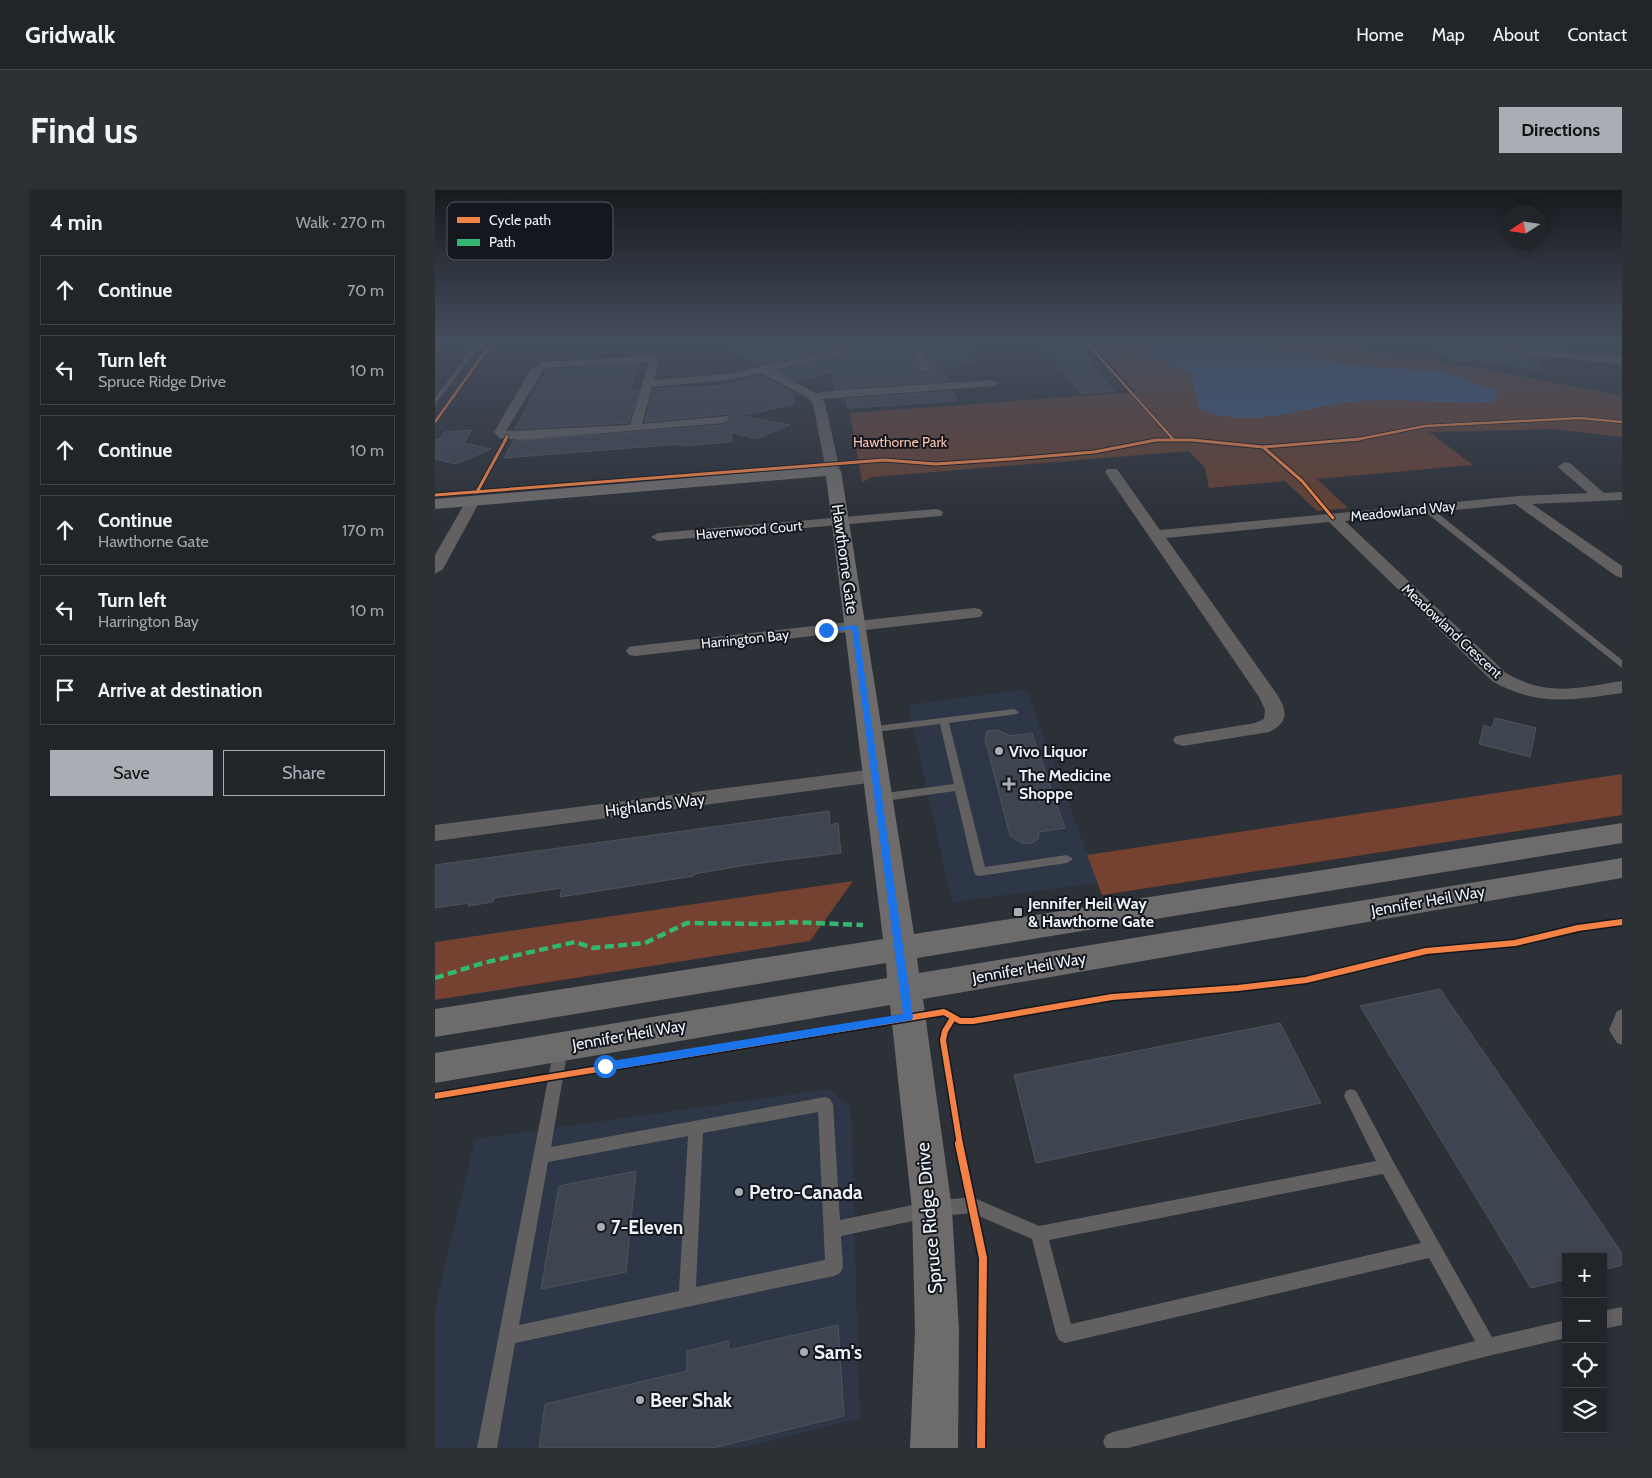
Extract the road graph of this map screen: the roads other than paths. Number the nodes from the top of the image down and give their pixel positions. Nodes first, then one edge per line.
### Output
1 (517, 402) edge
2 (643, 402) edge
3 (817, 402) edge
4 (724, 419) dead end
5 (635, 427) junction
6 (1565, 466) dead end
7 (833, 471) junction
8 (1111, 472) dead end
9 (1601, 497) junction
10 (1621, 497) edge
11 (1518, 500) junction
12 (473, 501) junction
13 (435, 504) edge
14 (1427, 509) junction
15 (936, 513) dead end
16 (1333, 518) junction
17 (840, 522) junction
18 (1154, 535) junction
19 (658, 538) dead end
20 (435, 569) edge
21 (1622, 573) edge
22 (974, 614) dead end
23 (855, 627) junction
24 (635, 651) dead end
25 (1622, 665) edge
26 (1622, 687) edge
27 (1014, 712) dead end
28 (944, 721) junction
29 (868, 730) junction
30 (1183, 740) dead end
31 (876, 787) junction
32 (960, 787) junction
33 (435, 833) edge
34 (1622, 833) edge
35 (1067, 858) dead end
36 (1622, 868) edge
37 (900, 949) junction
38 (905, 989) junction
39 (1622, 1016) edge
40 (435, 1023) edge
41 (1622, 1040) edge
42 (561, 1046) junction
43 (435, 1068) edge
44 (1351, 1096) dead end
45 (696, 1127) junction
46 (541, 1156) junction
47 (1387, 1166) junction
48 (933, 1209) junction
49 (832, 1230) junction
50 (1039, 1234) junction
51 (1433, 1249) junction
52 (687, 1298) junction
53 (1622, 1316) edge
54 (1607, 1319) edge
55 (1562, 1330) edge
56 (508, 1336) junction
57 (1488, 1347) junction
58 (1113, 1442) dead end
59 (487, 1448) edge
60 (934, 1448) edge

1 - 5 street
2 - 5 street
3 - 7 street, Hawthorne Gate
4 - 5 street
6 - 9 street
7 - 12 main road
7 - 17 main road, Hawthorne Gate
8 - 18 street
9 - 10 street, Meadowland Way
9 - 11 street, Meadowland Way
11 - 14 street, Meadowland Way
11 - 21 street
12 - 13 main road
12 - 20 street
14 - 16 street, Meadowland Way
14 - 25 lane
15 - 17 street, Havenwood Court
16 - 18 street, Meadowland Way
16 - 26 street, Meadowland Crescent
17 - 19 street, Havenwood Court
17 - 23 main road, Hawthorne Gate
18 - 30 street
22 - 23 street, Harrington Bay
23 - 24 street, Harrington Bay
23 - 29 main road, Hawthorne Gate
27 - 28 lane
28 - 29 lane
28 - 32 lane
29 - 31 main road, Hawthorne Gate
31 - 32 lane
31 - 33 street, Highlands Way
31 - 37 main road, Hawthorne Gate
32 - 35 lane
34 - 37 main road
36 - 38 main road, Jennifer Heil Way
37 - 38 main road, Spruce Ridge Drive
37 - 40 main road
38 - 42 main road, Jennifer Heil Way
38 - 48 main road, Spruce Ridge Drive
39 - 41 lane
42 - 43 main road, Jennifer Heil Way
42 - 46 lane
44 - 47 lane
45 - 46 lane
45 - 49 lane
45 - 52 lane
46 - 56 lane
47 - 50 lane
47 - 51 lane
48 - 49 lane
48 - 50 lane
48 - 60 main road, Spruce Ridge Drive
49 - 52 lane
50 - 51 lane
51 - 57 lane
52 - 56 lane
53 - 54 lane
55 - 57 lane
56 - 59 lane
57 - 58 lane

